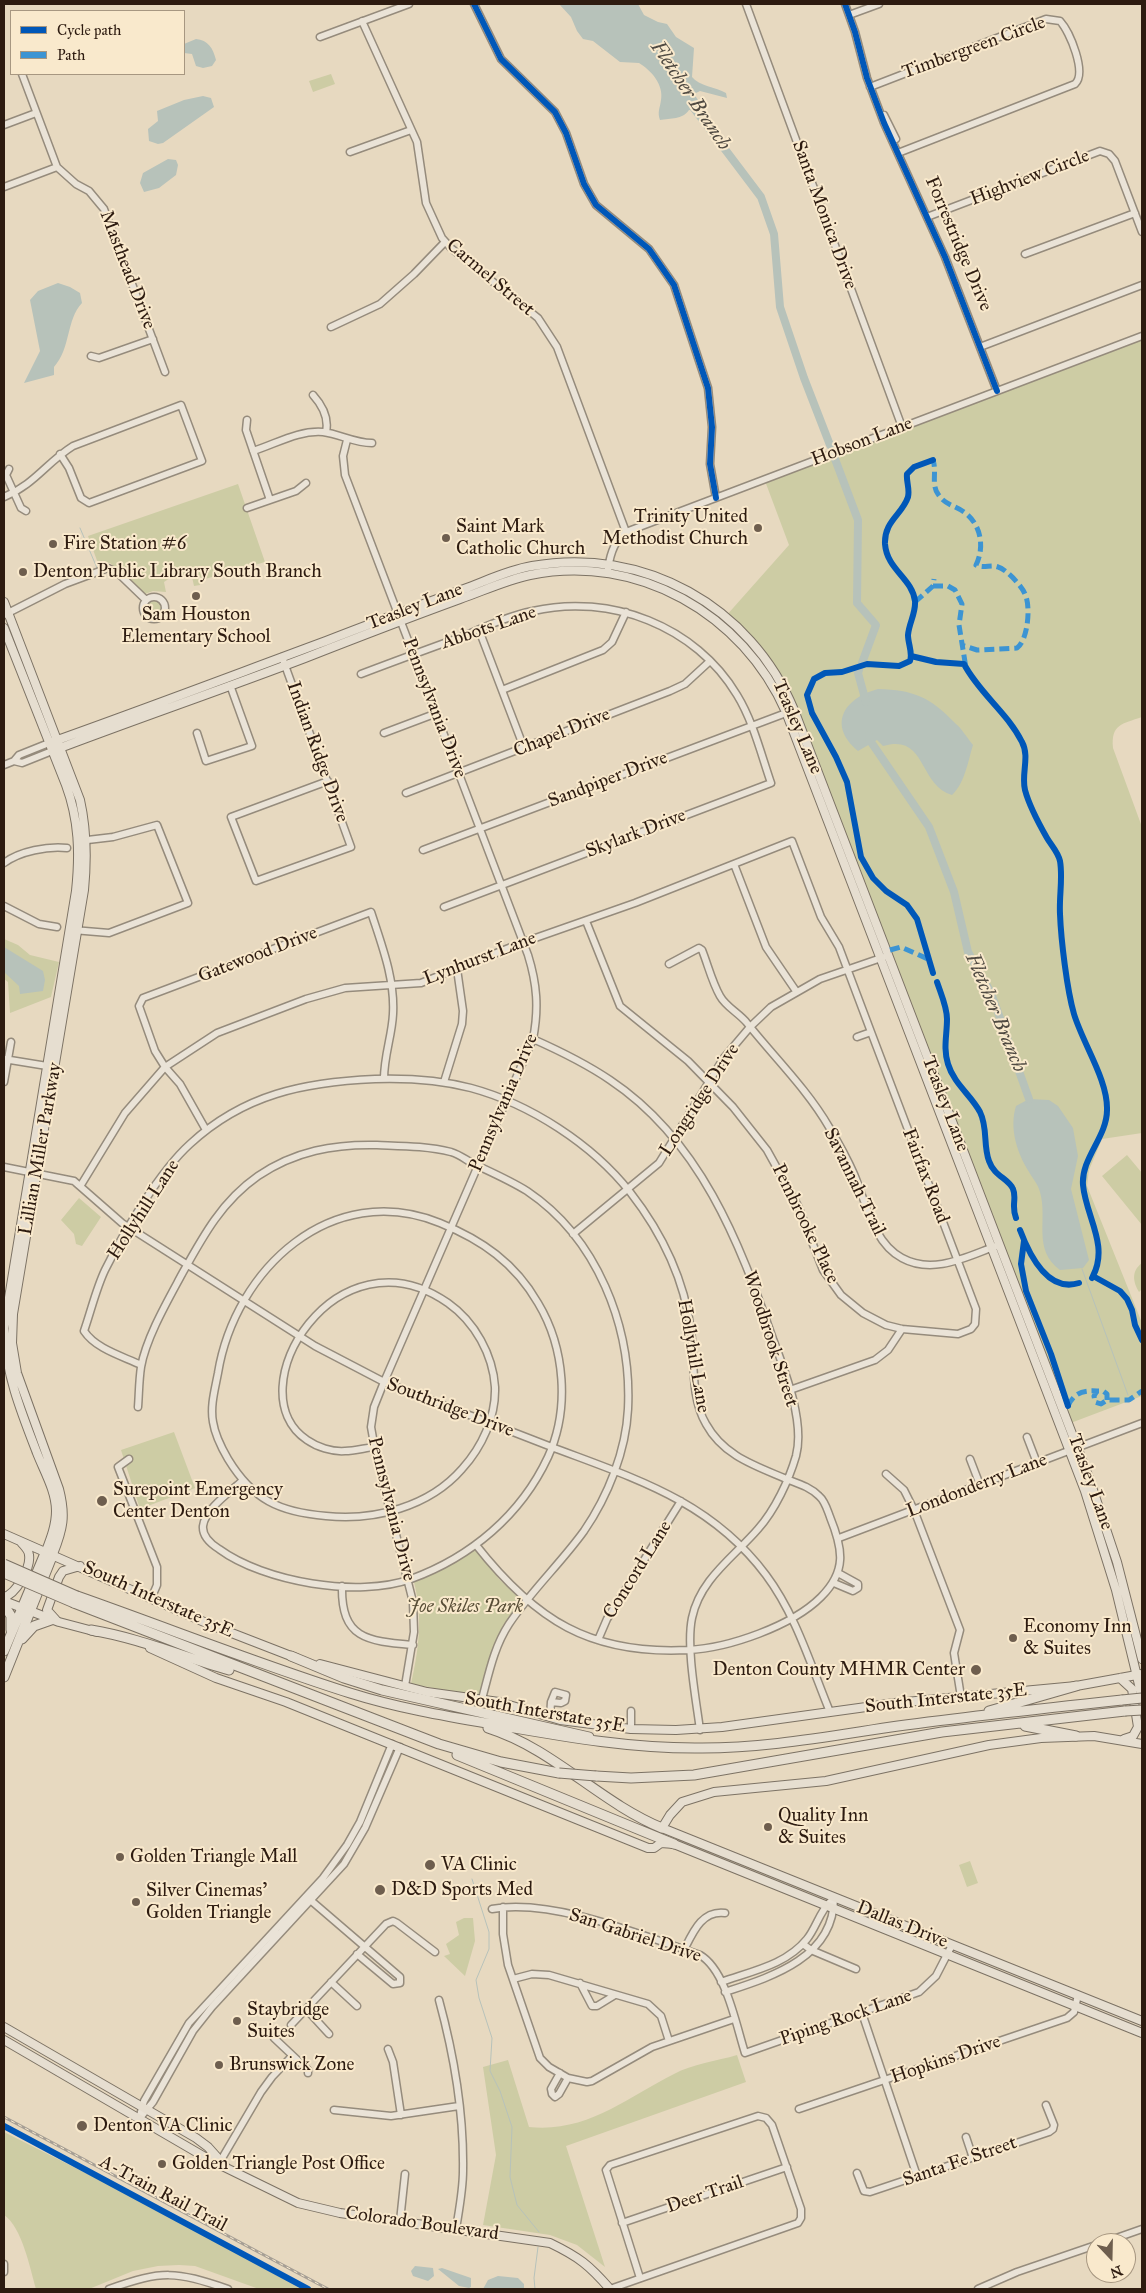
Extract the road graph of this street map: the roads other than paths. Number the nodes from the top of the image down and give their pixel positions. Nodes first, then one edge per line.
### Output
1 (409, 4) edge
2 (474, 4) edge
3 (746, 4) edge
4 (845, 4) edge
5 (878, 4) edge
6 (849, 16) junction
7 (362, 21) junction
8 (320, 37) dead end
9 (22, 75) edge
10 (870, 86) junction
11 (36, 113) junction
12 (4, 125) edge
13 (411, 130) junction
14 (350, 152) dead end
15 (900, 152) junction
16 (56, 167) junction
17 (4, 187) edge
18 (1135, 213) junction
19 (929, 216) junction
20 (1142, 232) edge
21 (445, 242) junction
22 (1025, 254) dead end
23 (1142, 285) edge
24 (331, 327) dead end
25 (1142, 336) edge
26 (153, 339) junction
27 (982, 346) junction
28 (91, 356) dead end
29 (165, 372) dead end
30 (999, 391) junction
31 (313, 395) dead end
32 (247, 420) dead end
33 (902, 427) junction
34 (326, 432) junction
35 (347, 440) junction
36 (372, 444) dead end
37 (253, 451) junction
38 (60, 454) junction
39 (10, 469) dead end
40 (306, 483) dead end
41 (14, 493) junction
42 (4, 498) edge
43 (716, 498) junction
44 (270, 500) junction
45 (247, 508) dead end
46 (26, 511) dead end
47 (626, 532) junction
48 (609, 564) junction
49 (608, 573) junction
50 (146, 600) dead end
51 (5, 610) edge
52 (626, 612) junction
53 (400, 617) junction
54 (4, 628) edge
55 (479, 630) junction
56 (414, 654) junction
57 (284, 661) junction
58 (710, 661) junction
59 (362, 674) dead end
60 (230, 686) junction
61 (502, 690) junction
62 (185, 694) junction
63 (192, 699) junction
64 (790, 711) junction
65 (437, 713) junction
66 (136, 716) junction
67 (751, 726) junction
68 (197, 733) dead end
69 (384, 733) dead end
70 (55, 746) junction
71 (524, 748) junction
72 (4, 765) edge
73 (459, 773) junction
74 (328, 781) junction
75 (406, 793) dead end
76 (480, 829) junction
77 (83, 841) junction
78 (792, 841) joint
79 (67, 848) dead end
80 (423, 850) dead end
81 (4, 863) edge
82 (734, 864) junction
83 (501, 885) junction
84 (4, 906) edge
85 (444, 907) dead end
86 (586, 921) junction
87 (57, 927) dead end
88 (74, 930) junction
89 (524, 942) junction
90 (884, 957) junction
91 (669, 964) dead end
92 (457, 969) junction
93 (846, 969) junction
94 (394, 985) junction
95 (796, 991) junction
96 (750, 1027) junction
97 (871, 1032) junction
98 (857, 1037) dead end
99 (533, 1039) junction
100 (11, 1042) dead end
101 (6, 1060) edge
102 (47, 1066) junction
103 (166, 1067) junction
104 (384, 1079) junction
105 (4, 1082) edge
106 (444, 1082) junction
107 (709, 1082) junction
108 (506, 1101) junction
109 (206, 1130) junction
110 (674, 1140) junction
111 (478, 1166) junction
112 (4, 1167) edge
113 (28, 1171) junction
114 (37, 1173) junction
115 (80, 1185) junction
116 (628, 1190) junction
117 (130, 1228) junction
118 (451, 1228) junction
119 (573, 1234) junction
120 (995, 1246) junction
121 (958, 1260) junction
122 (187, 1264) junction
123 (16, 1270) junction
124 (426, 1289) junction
125 (242, 1300) junction
126 (976, 1320) joint
127 (902, 1329) junction
128 (300, 1336) junction
129 (141, 1365) junction
130 (8, 1368) junction
131 (17, 1372) junction
132 (384, 1382) junction
133 (790, 1390) junction
134 (138, 1407) dead end
135 (489, 1423) junction
136 (1142, 1423) edge
137 (1027, 1438) dead end
138 (374, 1447) junction
139 (552, 1447) junction
140 (1074, 1449) junction
141 (42, 1455) junction
142 (129, 1459) dead end
143 (970, 1459) dead end
144 (1037, 1463) junction
145 (614, 1470) junction
146 (886, 1474) dead end
147 (787, 1479) junction
148 (242, 1481) junction
149 (980, 1485) junction
150 (681, 1501) junction
151 (914, 1510) junction
152 (391, 1511) junction
153 (4, 1534) edge
154 (839, 1538) junction
155 (20, 1541) junction
156 (476, 1545) junction
157 (741, 1546) junction
158 (1109, 1548) junction
159 (49, 1553) junction
160 (4, 1564) edge
161 (80, 1566) junction
162 (4, 1573) edge
163 (838, 1573) junction
164 (408, 1580) junction
165 (834, 1583) junction
166 (342, 1586) junction
167 (4, 1597) edge
168 (152, 1599) junction
169 (75, 1600) junction
170 (4, 1601) edge
171 (526, 1602) junction
172 (4, 1605) edge
173 (26, 1611) junction
174 (792, 1618) junction
175 (55, 1621) junction
176 (91, 1630) junction
177 (10, 1638) junction
178 (598, 1640) junction
179 (413, 1645) junction
180 (16, 1648) junction
181 (691, 1650) junction
182 (4, 1651) edge
183 (291, 1656) junction
184 (1142, 1659) edge
185 (1140, 1674) edge
186 (4, 1677) edge
187 (1120, 1678) junction
188 (282, 1684) junction
189 (405, 1686) junction
190 (1076, 1686) junction
191 (961, 1697) junction
192 (1142, 1697) edge
193 (482, 1699) junction
194 (551, 1702) dead end
195 (1142, 1710) edge
196 (631, 1711) dead end
197 (830, 1712) junction
198 (975, 1716) junction
199 (550, 1717) junction
200 (467, 1721) junction
201 (1016, 1724) junction
202 (631, 1729) junction
203 (700, 1730) junction
204 (1076, 1736) junction
205 (1120, 1740) junction
206 (606, 1743) junction
207 (392, 1744) junction
208 (439, 1744) junction
209 (1142, 1744) edge
210 (400, 1747) junction
211 (662, 1828) junction
212 (674, 1844) junction
213 (347, 1845) junction
214 (683, 1848) junction
215 (354, 1850) junction
216 (731, 1856) junction
217 (834, 1898) junction
218 (312, 1900) junction
219 (303, 1901) junction
220 (503, 1907) junction
221 (830, 1907) junction
222 (492, 1909) dead end
223 (725, 1913) dead end
224 (803, 1944) junction
225 (952, 1945) junction
226 (364, 1947) junction
227 (684, 1950) junction
228 (811, 1950) junction
229 (434, 1952) dead end
230 (357, 1954) junction
231 (948, 1955) junction
232 (856, 1969) dead end
233 (237, 1970) junction
234 (242, 1975) junction
235 (513, 1979) junction
236 (332, 1982) junction
237 (721, 1982) junction
238 (580, 1983) junction
239 (725, 1992) junction
240 (616, 1995) junction
241 (1078, 1995) junction
242 (439, 2000) dead end
243 (357, 2006) dead end
244 (1076, 2007) junction
245 (306, 2010) junction
246 (862, 2013) junction
247 (1104, 2018) junction
248 (734, 2019) junction
249 (1140, 2020) edge
250 (291, 2025) dead end
251 (4, 2027) edge
252 (1142, 2033) edge
253 (329, 2034) dead end
254 (274, 2038) dead end
255 (4, 2040) edge
256 (669, 2041) junction
257 (388, 2049) dead end
258 (745, 2053) joint
259 (292, 2056) junction
260 (167, 2059) junction
261 (174, 2064) junction
262 (308, 2073) dead end
263 (560, 2073) junction
264 (568, 2078) junction
265 (885, 2080) junction
266 (1046, 2105) dead end
267 (459, 2106) junction
268 (144, 2109) junction
269 (799, 2109) dead end
270 (334, 2110) dead end
271 (401, 2115) junction
272 (139, 2119) junction
273 (966, 2137) dead end
274 (973, 2158) junction
275 (220, 2160) junction
276 (787, 2167) junction
277 (226, 2168) junction
278 (857, 2173) dead end
279 (405, 2174) dead end
280 (917, 2176) junction
281 (400, 2221) junction
282 (622, 2223) junction
283 (456, 2229) junction
284 (1086, 2248) edge
285 (4, 2264) edge
286 (4, 2272) edge
287 (640, 2278) junction
288 (110, 2289) edge
289 (228, 2289) edge
290 (610, 2289) edge
291 (978, 2289) edge

1 - 7 street
2 - 43 street
3 - 33 street, Santa Monica Drive
4 - 6 street, Forrestridge Drive
5 - 6 street
6 - 10 street, Forrestridge Drive
7 - 8 street
7 - 13 street, Carmel Street
9 - 11 street, Masthead Drive
10 - 15 street, Forrestridge Drive
10 - 15 street, Timbergreen Circle
11 - 12 street
11 - 16 street, Masthead Drive
13 - 14 street
13 - 21 street, Carmel Street
15 - 19 street, Forrestridge Drive
16 - 17 street
16 - 26 street, Masthead Drive
18 - 19 street, Highview Circle
18 - 20 street, Highview Circle
18 - 22 street
19 - 27 street, Forrestridge Drive
21 - 24 street
21 - 47 street, Carmel Street
23 - 27 street
25 - 30 street, Hobson Lane
26 - 28 street
26 - 29 street, Masthead Drive
27 - 30 street, Forrestridge Drive
30 - 33 street, Hobson Lane
31 - 34 street
32 - 37 street
33 - 43 street, Hobson Lane
34 - 35 street
34 - 37 street
35 - 36 street
35 - 53 street, Pennsylvania Drive
37 - 44 street
38 - 38 street
38 - 41 street
39 - 41 street
40 - 44 street
41 - 42 street
41 - 46 street
43 - 47 street, Hobson Lane
44 - 45 street
47 - 48 street
48 - 49 street
48 - 53 main road, Teasley Lane
48 - 64 main road, Teasley Lane
49 - 53 main road, Teasley Lane
49 - 64 main road, Teasley Lane
50 - 51 street
51 - 70 main road
52 - 55 street, Abbots Lane
52 - 58 street, Abbots Lane
52 - 61 street
53 - 56 street, Pennsylvania Drive
53 - 57 main road, Teasley Lane
54 - 70 main road
55 - 56 street, Abbots Lane
55 - 61 street
56 - 59 street, Abbots Lane
56 - 65 street, Pennsylvania Drive
57 - 60 main road, Teasley Lane
57 - 62 main road, Teasley Lane
57 - 74 street, Indian Ridge Drive
58 - 67 street, Abbots Lane
58 - 71 street, Chapel Drive
60 - 63 main road, Teasley Lane
60 - 68 street
61 - 71 street
62 - 63 main road
62 - 66 main road, Teasley Lane
63 - 66 main road, Teasley Lane
64 - 67 street, Sandpiper Drive
64 - 90 main road, Teasley Lane
65 - 69 street
65 - 73 street, Pennsylvania Drive
66 - 70 main road, Teasley Lane
67 - 76 street, Sandpiper Drive
67 - 83 street, Skylark Drive
70 - 72 street
70 - 77 main road, Lillian Miller Parkway
71 - 73 street, Chapel Drive
73 - 75 street, Chapel Drive
73 - 76 street, Pennsylvania Drive
74 - 74 street, Indian Ridge Drive
76 - 80 street, Sandpiper Drive
76 - 83 street, Pennsylvania Drive
77 - 88 main road, Lillian Miller Parkway
77 - 88 street
78 - 82 street, Lynhurst Lane
78 - 93 street, Fairfax Road
79 - 81 street
82 - 86 street, Lynhurst Lane
82 - 95 street
83 - 85 street, Skylark Drive
83 - 89 street, Pennsylvania Drive
84 - 87 street
86 - 89 street, Lynhurst Lane
86 - 107 street, Pembrooke Place
88 - 102 main road, Lillian Miller Parkway
88 - 114 main road, Lillian Miller Parkway
89 - 92 street, Lynhurst Lane
89 - 99 street, Pennsylvania Drive
90 - 93 street, Longridge Drive
90 - 120 main road, Teasley Lane
91 - 96 street, Savannah Trail
92 - 94 street, Lynhurst Lane
92 - 106 street
93 - 95 street, Longridge Drive
93 - 97 street, Fairfax Road
94 - 103 street, Lynhurst Lane
94 - 103 street, Gatewood Drive
94 - 104 street
95 - 96 street, Longridge Drive
96 - 107 street, Longridge Drive
96 - 121 street, Savannah Trail
97 - 98 street
97 - 121 street, Fairfax Road
99 - 108 street, Pennsylvania Drive
99 - 110 street, Woodbrook Street
100 - 101 street
101 - 102 street
101 - 105 street
102 - 113 main road, Lillian Miller Parkway
103 - 109 street
103 - 115 street, Lynhurst Lane
104 - 106 street, Hollyhill Lane
104 - 109 street, Hollyhill Lane
106 - 108 street, Hollyhill Lane
107 - 110 street, Longridge Drive
107 - 127 street, Pembrooke Place
108 - 111 street, Pennsylvania Drive
108 - 116 street, Hollyhill Lane
109 - 117 street, Hollyhill Lane
110 - 116 street, Longridge Drive
110 - 133 street, Woodbrook Street
111 - 118 street, Pennsylvania Drive
111 - 119 street
111 - 122 street
112 - 113 street, Southridge Drive
113 - 114 street, Southridge Drive
113 - 123 main road, Lillian Miller Parkway
114 - 115 street, Southridge Drive
114 - 123 main road, Lillian Miller Parkway
115 - 117 street, Southridge Drive
116 - 119 street, Longridge Drive
116 - 147 street, Hollyhill Lane
117 - 122 street, Southridge Drive
117 - 129 street, Hollyhill Lane
118 - 124 street, Pennsylvania Drive
118 - 125 street
118 - 139 street
119 - 145 street
120 - 121 street, Savannah Trail
120 - 140 main road, Teasley Lane
121 - 126 street, Fairfax Road
122 - 125 street, Southridge Drive
122 - 129 street
123 - 130 main road, Lillian Miller Parkway
123 - 131 main road, Lillian Miller Parkway
124 - 128 street
124 - 132 street, Pennsylvania Drive
124 - 135 street
125 - 128 street, Southridge Drive
125 - 148 street
126 - 127 street, Pembrooke Place
127 - 133 street
128 - 132 street, Southridge Drive
128 - 138 street
129 - 134 street
130 - 131 main road
130 - 141 main road, Lillian Miller Parkway
131 - 141 main road, Lillian Miller Parkway
132 - 135 street, Southridge Drive
132 - 138 street, Pennsylvania Drive
133 - 147 street, Woodbrook Street
135 - 139 street, Southridge Drive
135 - 152 street
136 - 140 street, Londonderry Lane
137 - 144 street
138 - 152 street, Pennsylvania Drive
139 - 145 street, Southridge Drive
139 - 156 street
140 - 144 street, Londonderry Lane
140 - 158 main road, Teasley Lane
141 - 159 main road, Lillian Miller Parkway
142 - 168 street
143 - 149 street
144 - 149 street, Londonderry Lane
145 - 150 street, Southridge Drive
145 - 171 street
146 - 151 street
147 - 154 street, Hollyhill Lane
147 - 157 street, Woodbrook Street
148 - 152 street
148 - 166 street
149 - 151 street, Londonderry Lane
150 - 157 street, Southridge Drive
150 - 178 street, Concord Lane
151 - 154 street, Londonderry Lane
151 - 191 street
152 - 164 street, Pennsylvania Drive
153 - 155 main road, South Interstate 35E
154 - 163 street, Hollyhill Lane
155 - 159 main road, South Interstate 35E
155 - 167 main road
156 - 164 street
156 - 171 street, Hollyhill Lane
157 - 174 street, Southridge Drive
157 - 181 street, Woodbrook Street
158 - 184 main road, Teasley Lane
158 - 185 main road, Teasley Lane
159 - 161 main road, South Interstate 35E
159 - 173 highway
160 - 169 highway, bridge
161 - 168 main road, South Interstate 35E
161 - 175 main road
162 - 169 highway, bridge
163 - 165 street, Hollyhill Lane
163 - 165 street
164 - 166 street
164 - 179 street, Pennsylvania Drive
165 - 174 street, Hollyhill Lane
166 - 179 street
168 - 183 main road, South Interstate 35E
169 - 188 highway
169 - 200 highway
170 - 173 main road
171 - 178 street, Hollyhill Lane
171 - 193 street
172 - 177 highway
173 - 175 main road
173 - 177 highway
173 - 180 highway
174 - 181 street, Hollyhill Lane
174 - 197 street, Southridge Drive
175 - 176 main road
175 - 180 highway
176 - 188 highway
176 - 207 main road
177 - 182 highway
178 - 181 street, Hollyhill Lane
179 - 189 street, Pennsylvania Drive
180 - 186 highway
181 - 203 street, Woodbrook Street
183 - 189 main road, South Interstate 35E
183 - 206 highway
185 - 187 main road, South Interstate 35E
185 - 192 main road, Teasley Lane
187 - 190 main road, South Interstate 35E
187 - 205 main road
188 - 208 highway
189 - 193 main road, South Interstate 35E
190 - 191 main road, South Interstate 35E
190 - 198 highway
191 - 197 main road, South Interstate 35E
192 - 198 highway, bridge
193 - 199 main road, South Interstate 35E
194 - 199 street
195 - 201 highway, bridge
196 - 202 street
197 - 203 main road, South Interstate 35E
198 - 206 highway
199 - 202 main road, South Interstate 35E
200 - 206 highway
200 - 211 highway
201 - 204 highway
201 - 208 highway, bridge
202 - 203 main road, South Interstate 35E
204 - 205 main road
204 - 211 main road
205 - 209 main road
207 - 210 main road
207 - 213 street
208 - 212 highway
210 - 212 main road
210 - 215 street
211 - 216 main road, Dallas Drive
212 - 214 main road, Dallas Drive
213 - 215 street
213 - 219 street
214 - 216 main road
214 - 221 main road, Dallas Drive
215 - 218 street
216 - 217 main road, Dallas Drive
217 - 221 street
217 - 225 main road, Dallas Drive
218 - 219 street
218 - 226 street
219 - 233 street
219 - 234 street
220 - 222 street, San Gabriel Drive
220 - 227 street, San Gabriel Drive
220 - 235 street
221 - 224 street
221 - 228 street
221 - 231 main road, Dallas Drive
223 - 227 street
224 - 228 street
224 - 237 street
225 - 231 street, Piping Rock Lane
225 - 241 main road, Dallas Drive
226 - 229 street
226 - 230 street
226 - 230 street
227 - 237 street, San Gabriel Drive
228 - 232 street
228 - 239 street
230 - 236 street
231 - 244 main road, Dallas Drive
231 - 246 street, Piping Rock Lane
233 - 234 street
233 - 260 street
234 - 261 street
235 - 238 street
235 - 263 street
236 - 243 street
236 - 245 street
237 - 239 street, San Gabriel Drive
238 - 240 street
238 - 240 street
239 - 248 street, San Gabriel Drive
240 - 256 street
241 - 244 street
241 - 249 main road, Dallas Drive
242 - 267 street
244 - 247 main road, Dallas Drive
244 - 265 street, Hopkins Drive
245 - 250 street
245 - 253 street
246 - 258 street, Piping Rock Lane
246 - 265 street
247 - 249 main road
247 - 252 main road, Dallas Drive
248 - 256 street
248 - 258 street, San Gabriel Drive
251 - 268 main road, Colorado Boulevard
254 - 259 street
255 - 272 main road, Colorado Boulevard
256 - 264 street
257 - 271 street
259 - 262 street
259 - 275 street
260 - 261 street
260 - 268 street
261 - 268 street
263 - 264 street
263 - 264 street
265 - 269 street, Hopkins Drive
265 - 280 street
266 - 274 street, Santa Fe Street
267 - 271 street
267 - 283 street
268 - 272 street
268 - 275 main road, Colorado Boulevard
270 - 271 street
272 - 277 main road, Colorado Boulevard
273 - 274 street
274 - 280 street, Santa Fe Street
275 - 277 main road, Colorado Boulevard
276 - 282 street, Deer Trail
276 - 282 street
276 - 287 street
277 - 281 main road, Colorado Boulevard
278 - 280 street, Santa Fe Street
279 - 281 street
281 - 283 main road, Colorado Boulevard
282 - 287 street
283 - 290 main road, Colorado Boulevard
284 - 291 street
285 - 286 street
287 - 290 street
288 - 289 street

